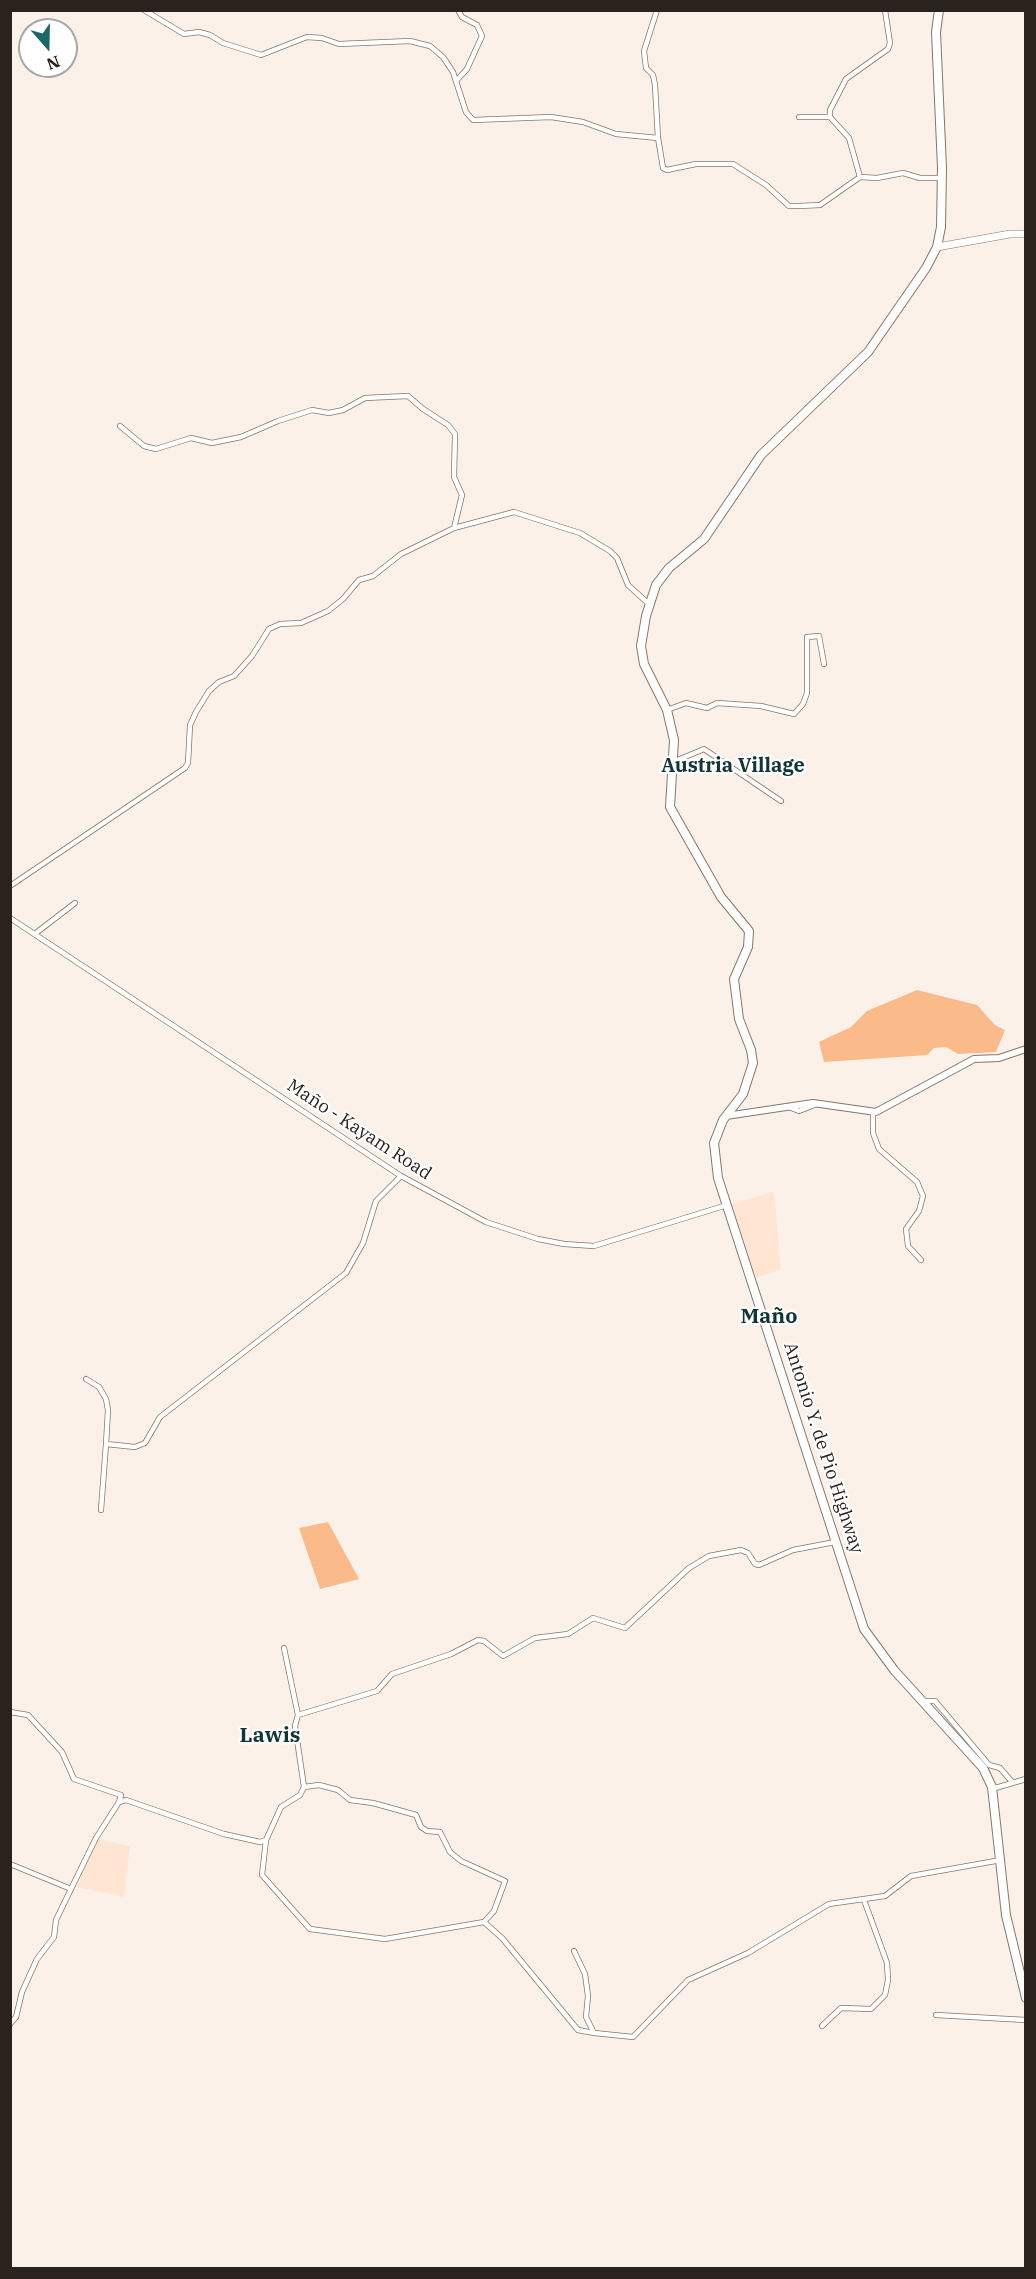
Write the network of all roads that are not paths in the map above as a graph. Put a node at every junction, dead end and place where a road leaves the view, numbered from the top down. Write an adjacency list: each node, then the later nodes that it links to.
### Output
1 (144, 10): 6 (street)
2 (458, 10): 6 (street)
3 (657, 10): 9 (street)
4 (885, 10): 8 (street)
5 (939, 10): 11 (highway, Antonio Y. de Pio Highway)
6 (457, 80): 9 (street)
7 (799, 117): 8 (street)
8 (830, 117): 10 (street)
9 (658, 138): 10 (street)
10 (860, 177): 11 (street)
11 (942, 178): 13 (highway, Antonio Y. de Pio Highway)
12 (1026, 234): 13 (main road)
13 (937, 247): 16 (highway, Antonio Y. de Pio Highway)
14 (120, 426): 15 (street)
15 (454, 528): 16 (street); 21 (street)
16 (650, 605): 18 (highway, Antonio Y. de Pio Highway)
17 (824, 664): 18 (street)
18 (667, 710): 19 (highway, Antonio Y. de Pio Highway)
19 (673, 762): 20 (street); 27 (highway, Antonio Y. de Pio Highway)
20 (781, 801)
21 (10, 886)
22 (75, 903): 24 (street)
23 (10, 918): 24 (street, Maño - Kayam Road)
24 (36, 933): 28 (street, Maño - Kayam Road)
25 (1026, 1049): 26 (street)
26 (873, 1113): 27 (street); 30 (street)
27 (726, 1116): 29 (highway, Antonio Y. de Pio Highway)
28 (402, 1176): 29 (street, Maño - Kayam Road); 32 (street)
29 (727, 1205): 34 (highway, Antonio Y. de Pio Highway)
30 (921, 1260)
31 (86, 1379): 32 (street)
32 (106, 1444): 33 (street)
33 (101, 1510)
34 (835, 1542): 36 (highway, Antonio Y. de Pio Highway); 38 (street)
35 (284, 1648): 38 (street)
36 (923, 1701): 40 (street); 42 (highway, Antonio Y. de Pio Highway)
37 (10, 1712): 43 (street)
38 (298, 1714): 41 (street)
39 (1026, 1779): 40 (street)
40 (1013, 1783): 42 (street)
41 (304, 1787): 44 (street); 49 (street)
42 (993, 1789): 45 (highway, Antonio Y. de Pio Highway)
43 (119, 1802): 44 (street); 47 (street)
44 (266, 1840): 49 (street)
45 (1001, 1860): 48 (street); 51 (highway, Antonio Y. de Pio Highway)
46 (10, 1864): 47 (street)
47 (71, 1889): 54 (street)
48 (864, 1900): 55 (street); 56 (street)
49 (484, 1922): 56 (street)
50 (574, 1951): 56 (street)
51 (1026, 1998)
52 (936, 2014): 53 (street)
53 (1026, 2020)
54 (10, 2024)
55 (822, 2026)
56 (594, 2033)

